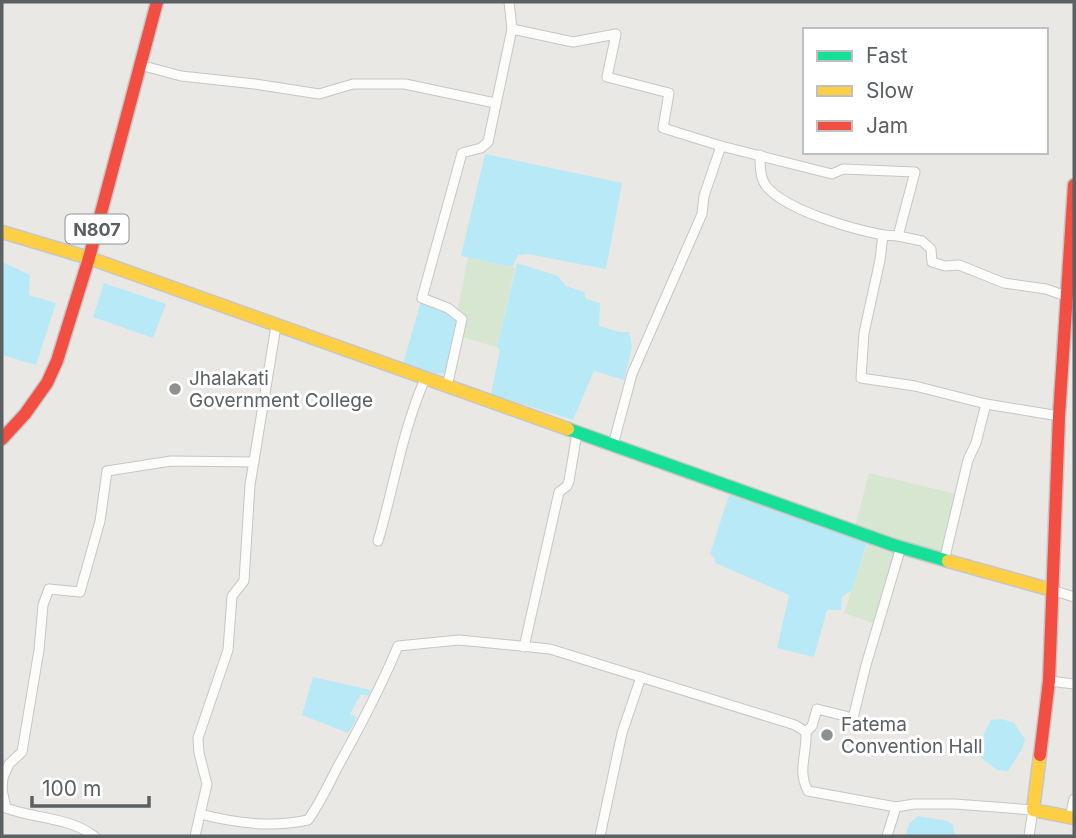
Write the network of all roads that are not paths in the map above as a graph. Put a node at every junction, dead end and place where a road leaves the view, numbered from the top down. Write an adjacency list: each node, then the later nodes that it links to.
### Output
1 (157, 2): 4 (main road, N807)
2 (509, 2): 3 (street)
3 (512, 29): 5 (street); 6 (street)
4 (140, 65): 5 (street); 12 (main road, N807)
5 (495, 103): 17 (street)
6 (721, 146): 7 (street); 22 (street)
7 (760, 155): 10 (street); 11 (street)
8 (1074, 185): 13 (main road)
9 (2, 232): 12 (main road)
10 (883, 234): 11 (street); 18 (street)
11 (898, 236): 13 (street)
12 (89, 258): 14 (main road); 21 (main road, N807)
13 (1066, 296): 15 (main road)
14 (276, 326): 16 (main road); 23 (street)
15 (1070, 327): 19 (main road)
16 (425, 379): 17 (main road); 24 (street)
17 (446, 387): 20 (main road)
18 (986, 404): 19 (street); 26 (street)
19 (1059, 416): 27 (main road)
20 (577, 433): 22 (main road); 29 (street)
21 (2, 439)
22 (613, 445): 25 (main road)
23 (254, 462): 34 (street); 38 (street)
24 (378, 541)
25 (901, 547): 26 (main road); 33 (street)
26 (944, 561): 27 (main road)
27 (1052, 590): 28 (street); 31 (main road)
28 (1074, 597)
29 (524, 647): 30 (street); 40 (street)
30 (641, 677): 33 (street); 44 (street)
31 (1049, 681): 32 (street); 37 (main road)
32 (1074, 684)
33 (806, 732): 36 (street)
34 (2, 790): 41 (street)
35 (1074, 799): 39 (street)
36 (896, 807): 37 (street); 45 (street)
37 (1033, 810): 39 (main road); 46 (street)
38 (200, 814): 40 (street); 42 (street)
39 (1072, 818)
40 (271, 824): 43 (street)
41 (94, 836)
42 (195, 836)
43 (276, 836)
44 (600, 836)
45 (887, 836)
46 (1029, 836)

